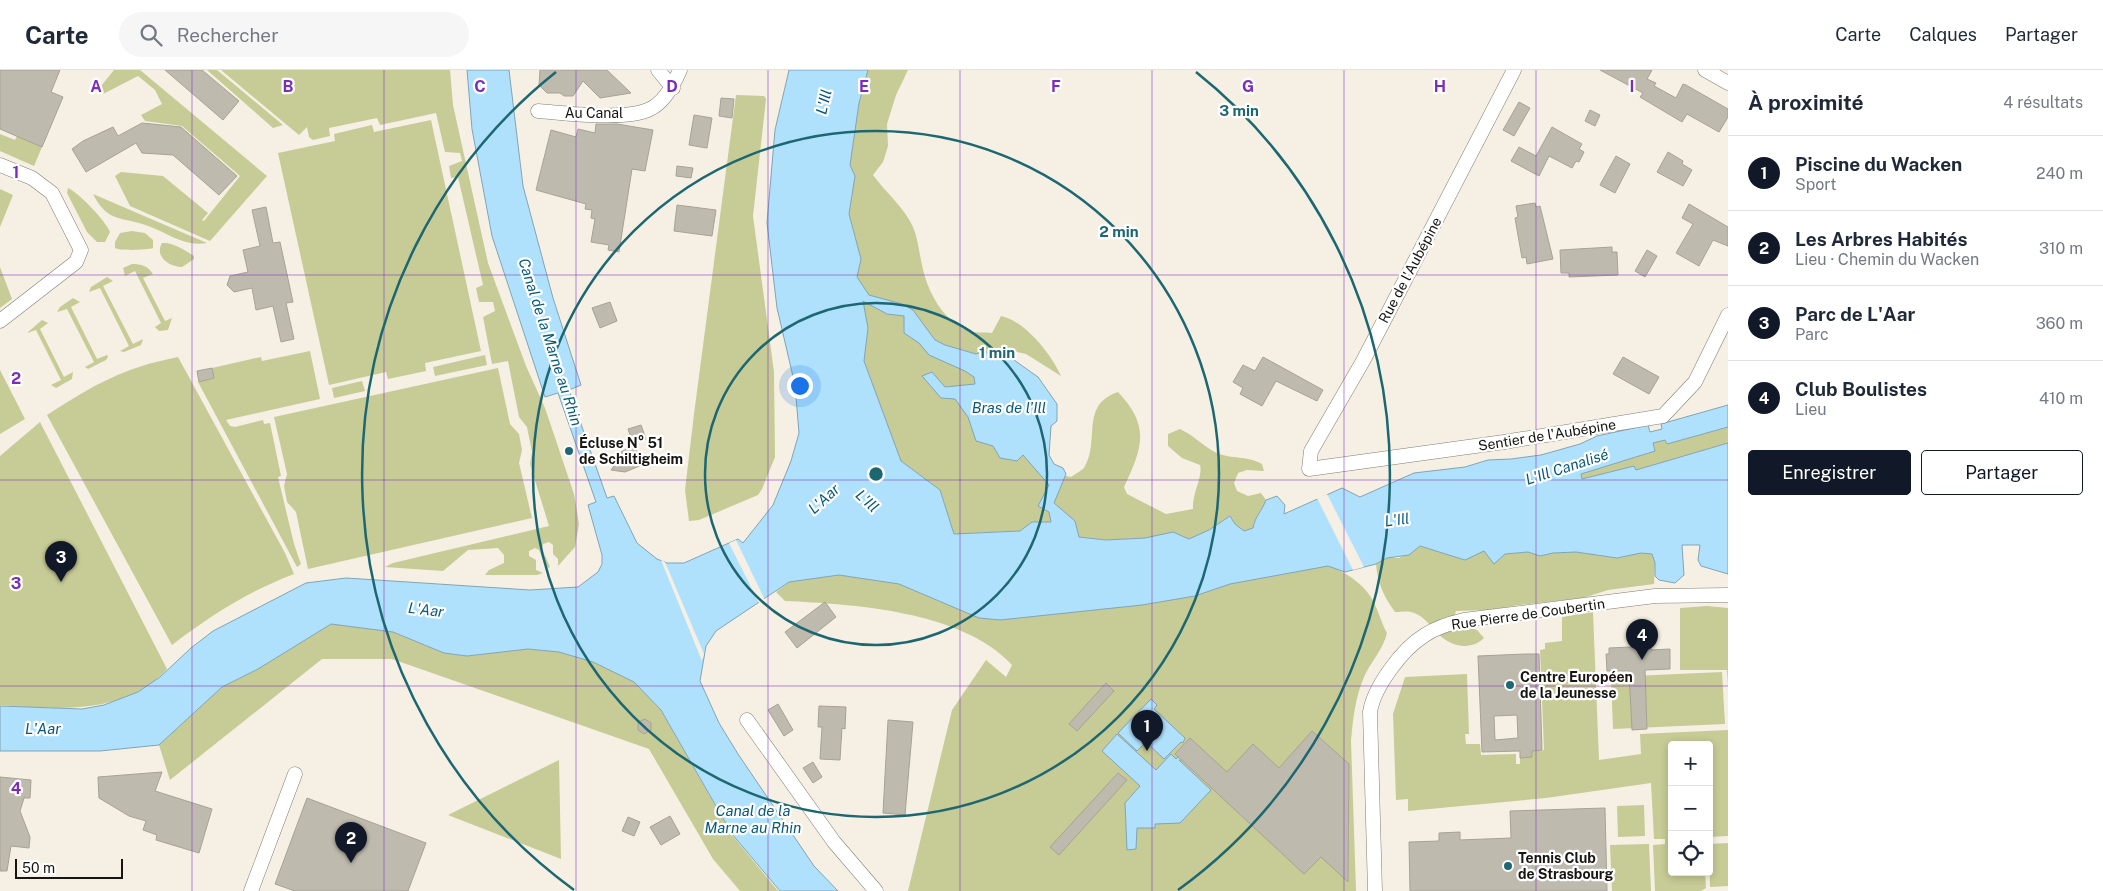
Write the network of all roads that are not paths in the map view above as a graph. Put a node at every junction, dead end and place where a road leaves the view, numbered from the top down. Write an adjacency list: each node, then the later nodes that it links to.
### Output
1 (658, 70): 6 (street)
2 (680, 70): 6 (street)
3 (1514, 70): 11 (street, Rue de l'Aubépine)
4 (1705, 70): 5 (street)
5 (1728, 83)
6 (673, 88): 7 (street, Au Canal)
7 (538, 111)
8 (0, 165): 10 (street)
9 (1728, 315): 11 (street, Sentier de l'Aubépine)
10 (0, 321)
11 (1309, 469)
12 (1728, 595): 17 (street, Rue Pierre de Coubertin)
13 (746, 720): 16 (street)
14 (296, 774): 15 (street)
15 (251, 891)
16 (876, 891)
17 (1375, 891)

